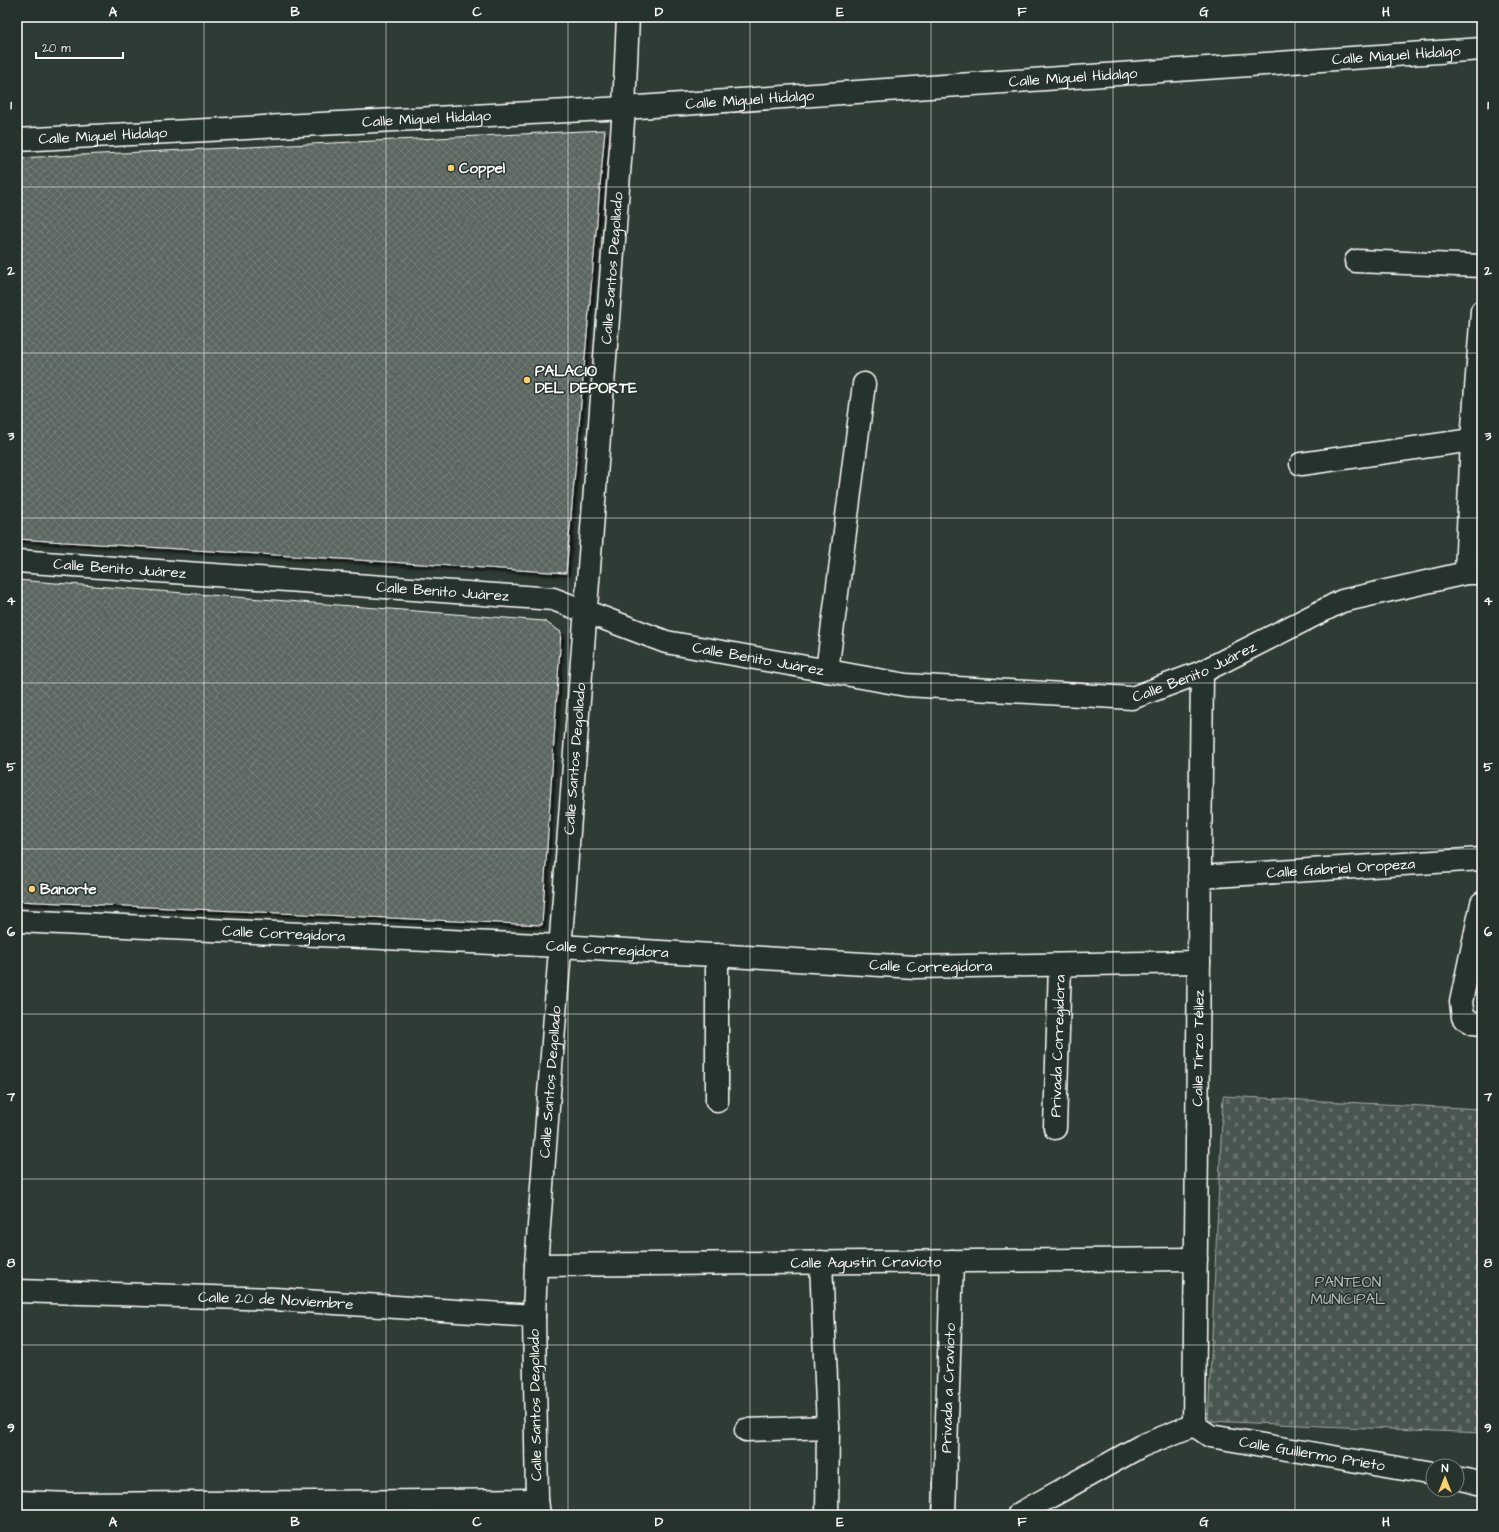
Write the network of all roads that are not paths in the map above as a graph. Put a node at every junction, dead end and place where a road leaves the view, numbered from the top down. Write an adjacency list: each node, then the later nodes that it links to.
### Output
1 (628, 17): 3 (street, Calle Santos Degollado)
2 (1482, 49): 3 (street, Calle Miguel Hidalgo)
3 (624, 108): 4 (street, Calle Miguel Hidalgo); 13 (street, Calle Santos Degollado)
4 (17, 140)
5 (1356, 260): 6 (street)
6 (1482, 266)
7 (1482, 312): 9 (street)
8 (864, 384): 14 (street)
9 (1472, 440): 10 (street); 12 (street)
10 (1301, 464)
11 (17, 561): 13 (street, Calle Benito Juárez)
12 (1474, 573): 15 (street, Calle Benito Juárez)
13 (585, 612): 14 (street, Calle Benito Juárez); 20 (street, Calle Santos Degollado)
14 (827, 671): 15 (street, Calle Benito Juárez)
15 (1202, 672): 17 (street, Calle Tirzo Téllez)
16 (1482, 859): 17 (street, Calle Gabriel Oropeza)
17 (1199, 876): 22 (street, Calle Tirzo Téllez)
18 (1482, 903): 24 (street)
19 (17, 921): 20 (street, Calle Corregidora)
20 (559, 946): 21 (street, Calle Corregidora); 30 (street, Calle Santos Degollado)
21 (717, 955): 23 (street, Calle Corregidora); 25 (street)
22 (1199, 962): 23 (street, Calle Corregidora); 27 (street, Calle Tirzo Téllez)
23 (1060, 965): 26 (street, Privada Corregidora)
24 (1482, 1024)
25 (717, 1101)
26 (1055, 1128)
27 (1196, 1259): 29 (street, Calle Agustín Cravioto); 33 (street, Calle Tirzo Téllez)
28 (821, 1262): 29 (street, Calle Agustín Cravioto); 30 (street, Calle Agustín Cravioto); 34 (street)
29 (952, 1262): 44 (street, Privada a Cravioto)
30 (536, 1265): 32 (street, Calle Santos Degollado)
31 (17, 1291): 32 (street, Calle 20 de Noviembre)
32 (534, 1316): 40 (street, Calle Santos Degollado)
33 (1194, 1425): 36 (street, Calle Guillermo Prieto); 42 (street)
34 (828, 1427): 35 (street); 43 (street)
35 (746, 1430)
36 (1425, 1473)
37 (1465, 1480): 38 (street)
38 (1482, 1484)
39 (17, 1502): 41 (street)
40 (538, 1508): 41 (street)
41 (72, 1509)
42 (1019, 1514)
43 (827, 1515)
44 (944, 1515)

